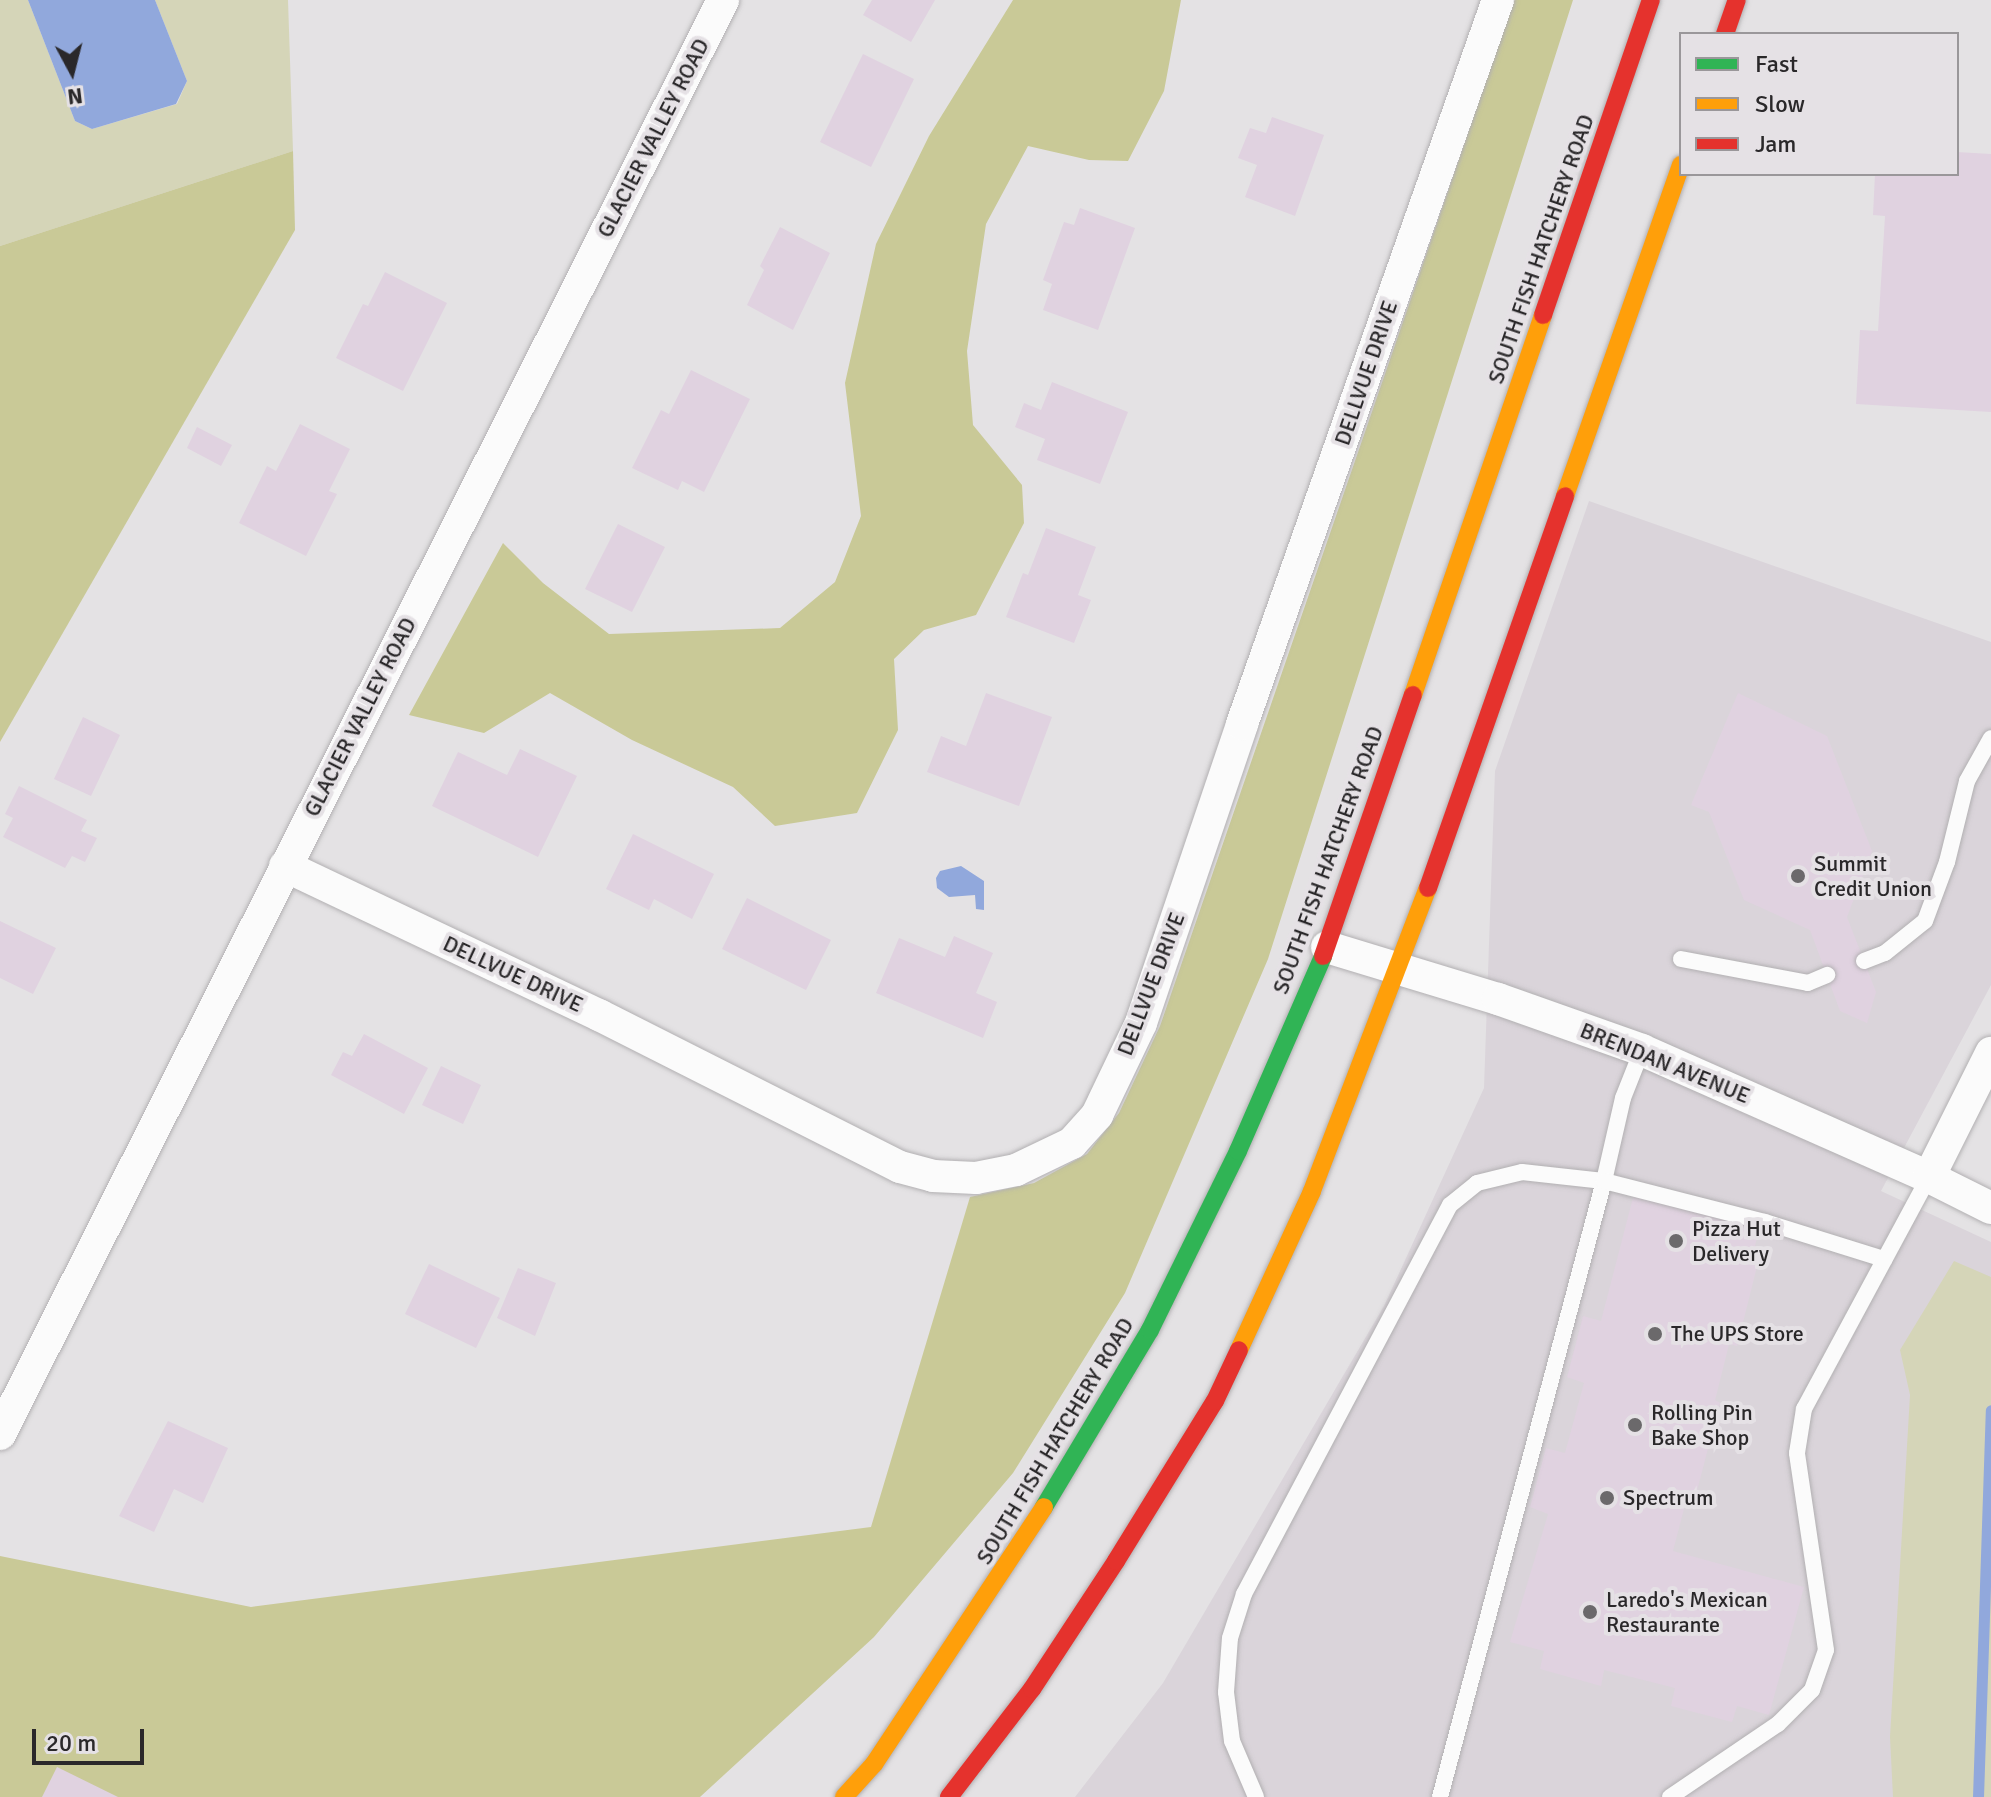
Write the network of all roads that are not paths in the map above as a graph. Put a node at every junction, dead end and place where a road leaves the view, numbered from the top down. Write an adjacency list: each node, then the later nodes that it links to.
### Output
1 (723, 0): 8 (street, GLACIER VALLEY ROAD)
2 (1498, 0): 8 (street, DELLVUE DRIVE)
3 (1651, 0): 9 (main road, SOUTH FISH HATCHERY ROAD)
4 (1737, 0): 5 (main road)
5 (1726, 32)
6 (1679, 171): 12 (main road)
7 (1991, 738): 11 (lane)
8 (285, 866): 20 (street, GLACIER VALLEY ROAD)
9 (1327, 947): 12 (street, BRENDAN AVENUE); 21 (main road, SOUTH FISH HATCHERY ROAD)
10 (1681, 959): 13 (lane)
11 (1864, 961)
12 (1400, 969): 14 (street, BRENDAN AVENUE); 22 (main road)
13 (1827, 975)
14 (1642, 1050): 16 (street, BRENDAN AVENUE); 17 (lane)
15 (1991, 1053): 16 (street)
16 (1929, 1177): 18 (street, BRENDAN AVENUE); 19 (lane)
17 (1604, 1181): 19 (lane); 23 (lane); 24 (lane)
18 (1991, 1208)
19 (1884, 1259): 25 (lane)
20 (0, 1434)
21 (844, 1797)
22 (949, 1797)
23 (1256, 1797)
24 (1440, 1797)
25 (1670, 1797)

